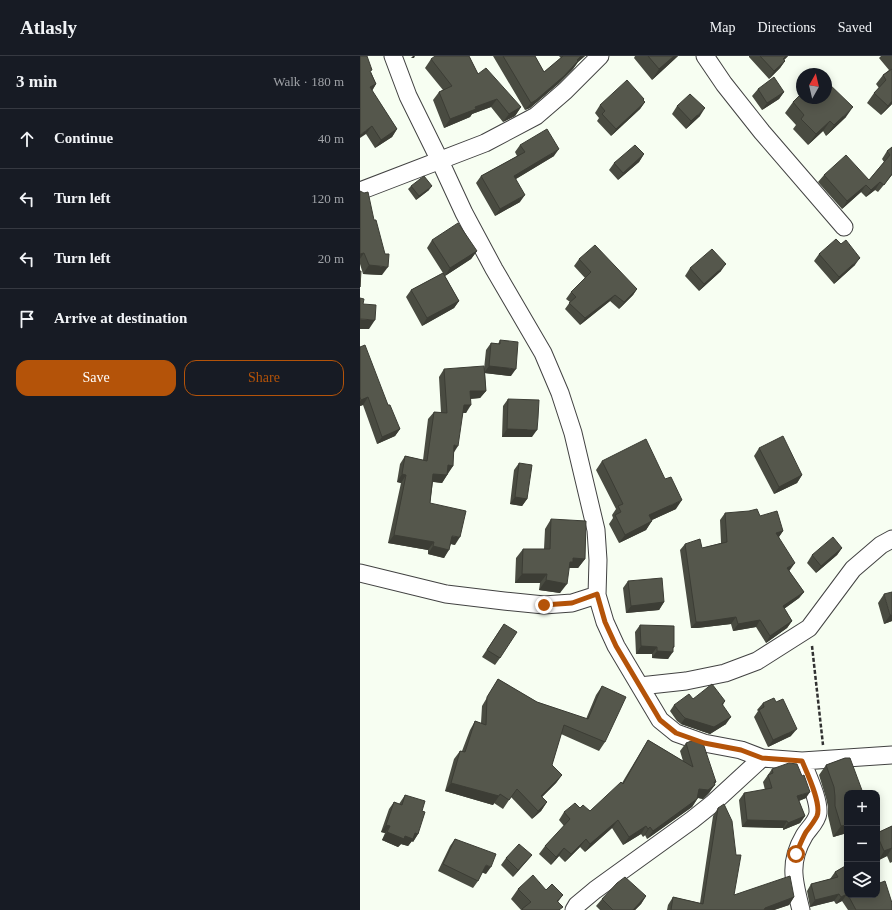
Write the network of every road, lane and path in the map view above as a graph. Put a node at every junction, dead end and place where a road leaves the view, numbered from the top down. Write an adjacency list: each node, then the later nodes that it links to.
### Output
1 (393, 56): 4 (street)
2 (599, 56): 4 (street)
3 (705, 56): 6 (street)
4 (440, 161): 5 (street); 9 (street)
5 (360, 191)
6 (844, 227)
7 (892, 539): 10 (street)
8 (360, 573): 9 (street)
9 (597, 594): 11 (street)
10 (809, 628): 11 (street); 14 (path)
11 (640, 686): 13 (street)
12 (892, 755): 14 (street)
13 (762, 758): 15 (street); 16 (street)
14 (824, 759): 15 (street)
15 (802, 761): 17 (street)
16 (574, 910)
17 (801, 910)

